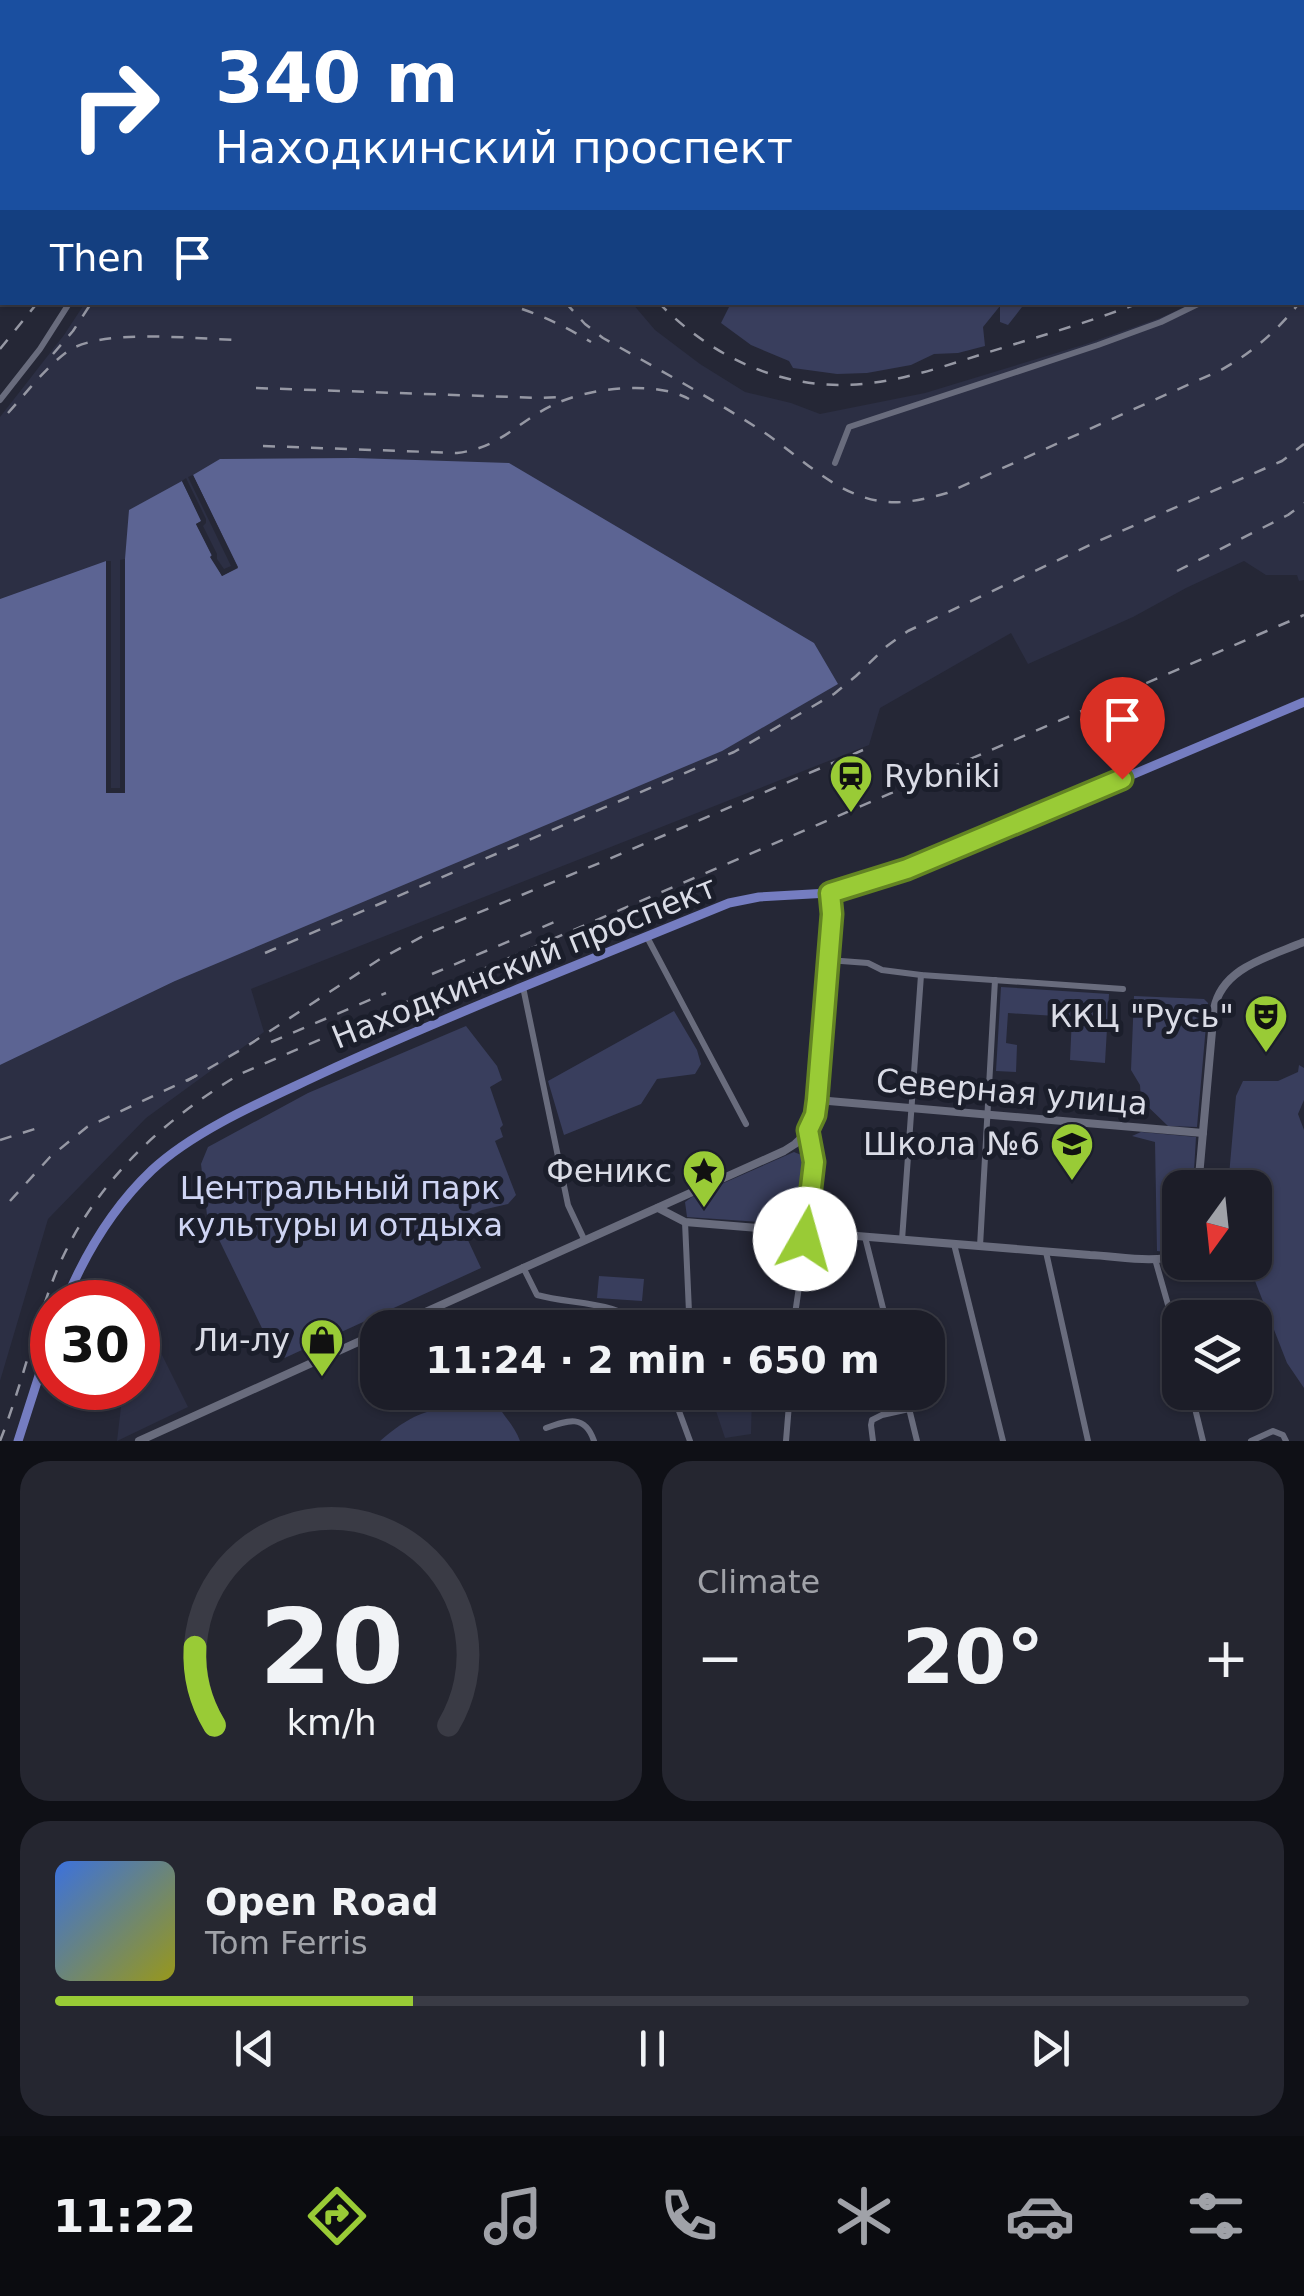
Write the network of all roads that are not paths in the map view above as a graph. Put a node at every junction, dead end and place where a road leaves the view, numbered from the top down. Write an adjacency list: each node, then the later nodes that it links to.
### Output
1 (68, 305): 3 (street)
2 (1196, 305): 4 (street)
3 (0, 400)
4 (835, 463)
5 (1304, 702): 6 (main road, Находкинский проспект)
6 (830, 893): 7 (main road, Находкинский проспект); 9 (main road)
7 (646, 936): 12 (main road, Находкинский проспект); 17 (street)
8 (1304, 942): 19 (main road)
9 (828, 960): 10 (street); 14 (main road)
10 (921, 975): 11 (street); 15 (street)
11 (995, 980): 13 (street); 16 (street)
12 (522, 987): 25 (street); 33 (main road, Находкинский проспект)
13 (1123, 989)
14 (817, 1100): 15 (main road, Северная улица); 18 (main road)
15 (913, 1109): 16 (main road, Северная улица); 26 (street)
16 (986, 1115): 19 (main road, Северная улица); 28 (street)
17 (746, 1124)
18 (808, 1130): 21 (main road); 23 (main road)
19 (1200, 1133): 20 (main road)
20 (1199, 1170)
21 (658, 1208): 22 (main road); 25 (main road)
22 (685, 1222): 23 (main road); 37 (street)
23 (807, 1232): 24 (main road); 38 (street)
24 (865, 1236): 26 (main road); 39 (street)
25 (584, 1239): 32 (main road)
26 (902, 1240): 27 (main road)
27 (954, 1244): 28 (main road); 57 (street)
28 (980, 1246): 29 (main road)
29 (1046, 1252): 30 (main road); 58 (street)
30 (1155, 1258): 31 (main road); 34 (street)
31 (1162, 1258)
32 (523, 1267): 35 (main road); 36 (street)
33 (76, 1280)
34 (1167, 1300)
35 (429, 1310)
36 (618, 1310)
37 (689, 1310)
38 (796, 1310)
39 (884, 1310)
40 (360, 1341): 51 (main road)
41 (30, 1402): 47 (main road)
42 (679, 1410): 53 (street)
43 (789, 1410): 54 (street)
44 (904, 1410): 55 (street)
45 (909, 1410): 56 (street)
46 (1195, 1410): 59 (street)
47 (22, 1427): 49 (main road); 50 (main road)
48 (546, 1428): 52 (street)
49 (18, 1441)
50 (30, 1441)
51 (138, 1441)
52 (594, 1441)
53 (690, 1441)
54 (786, 1441)
55 (872, 1441)
56 (917, 1441)
57 (1003, 1441)
58 (1088, 1441)
59 (1203, 1441)
60 (1250, 1441): 61 (street)
61 (1286, 1441)

